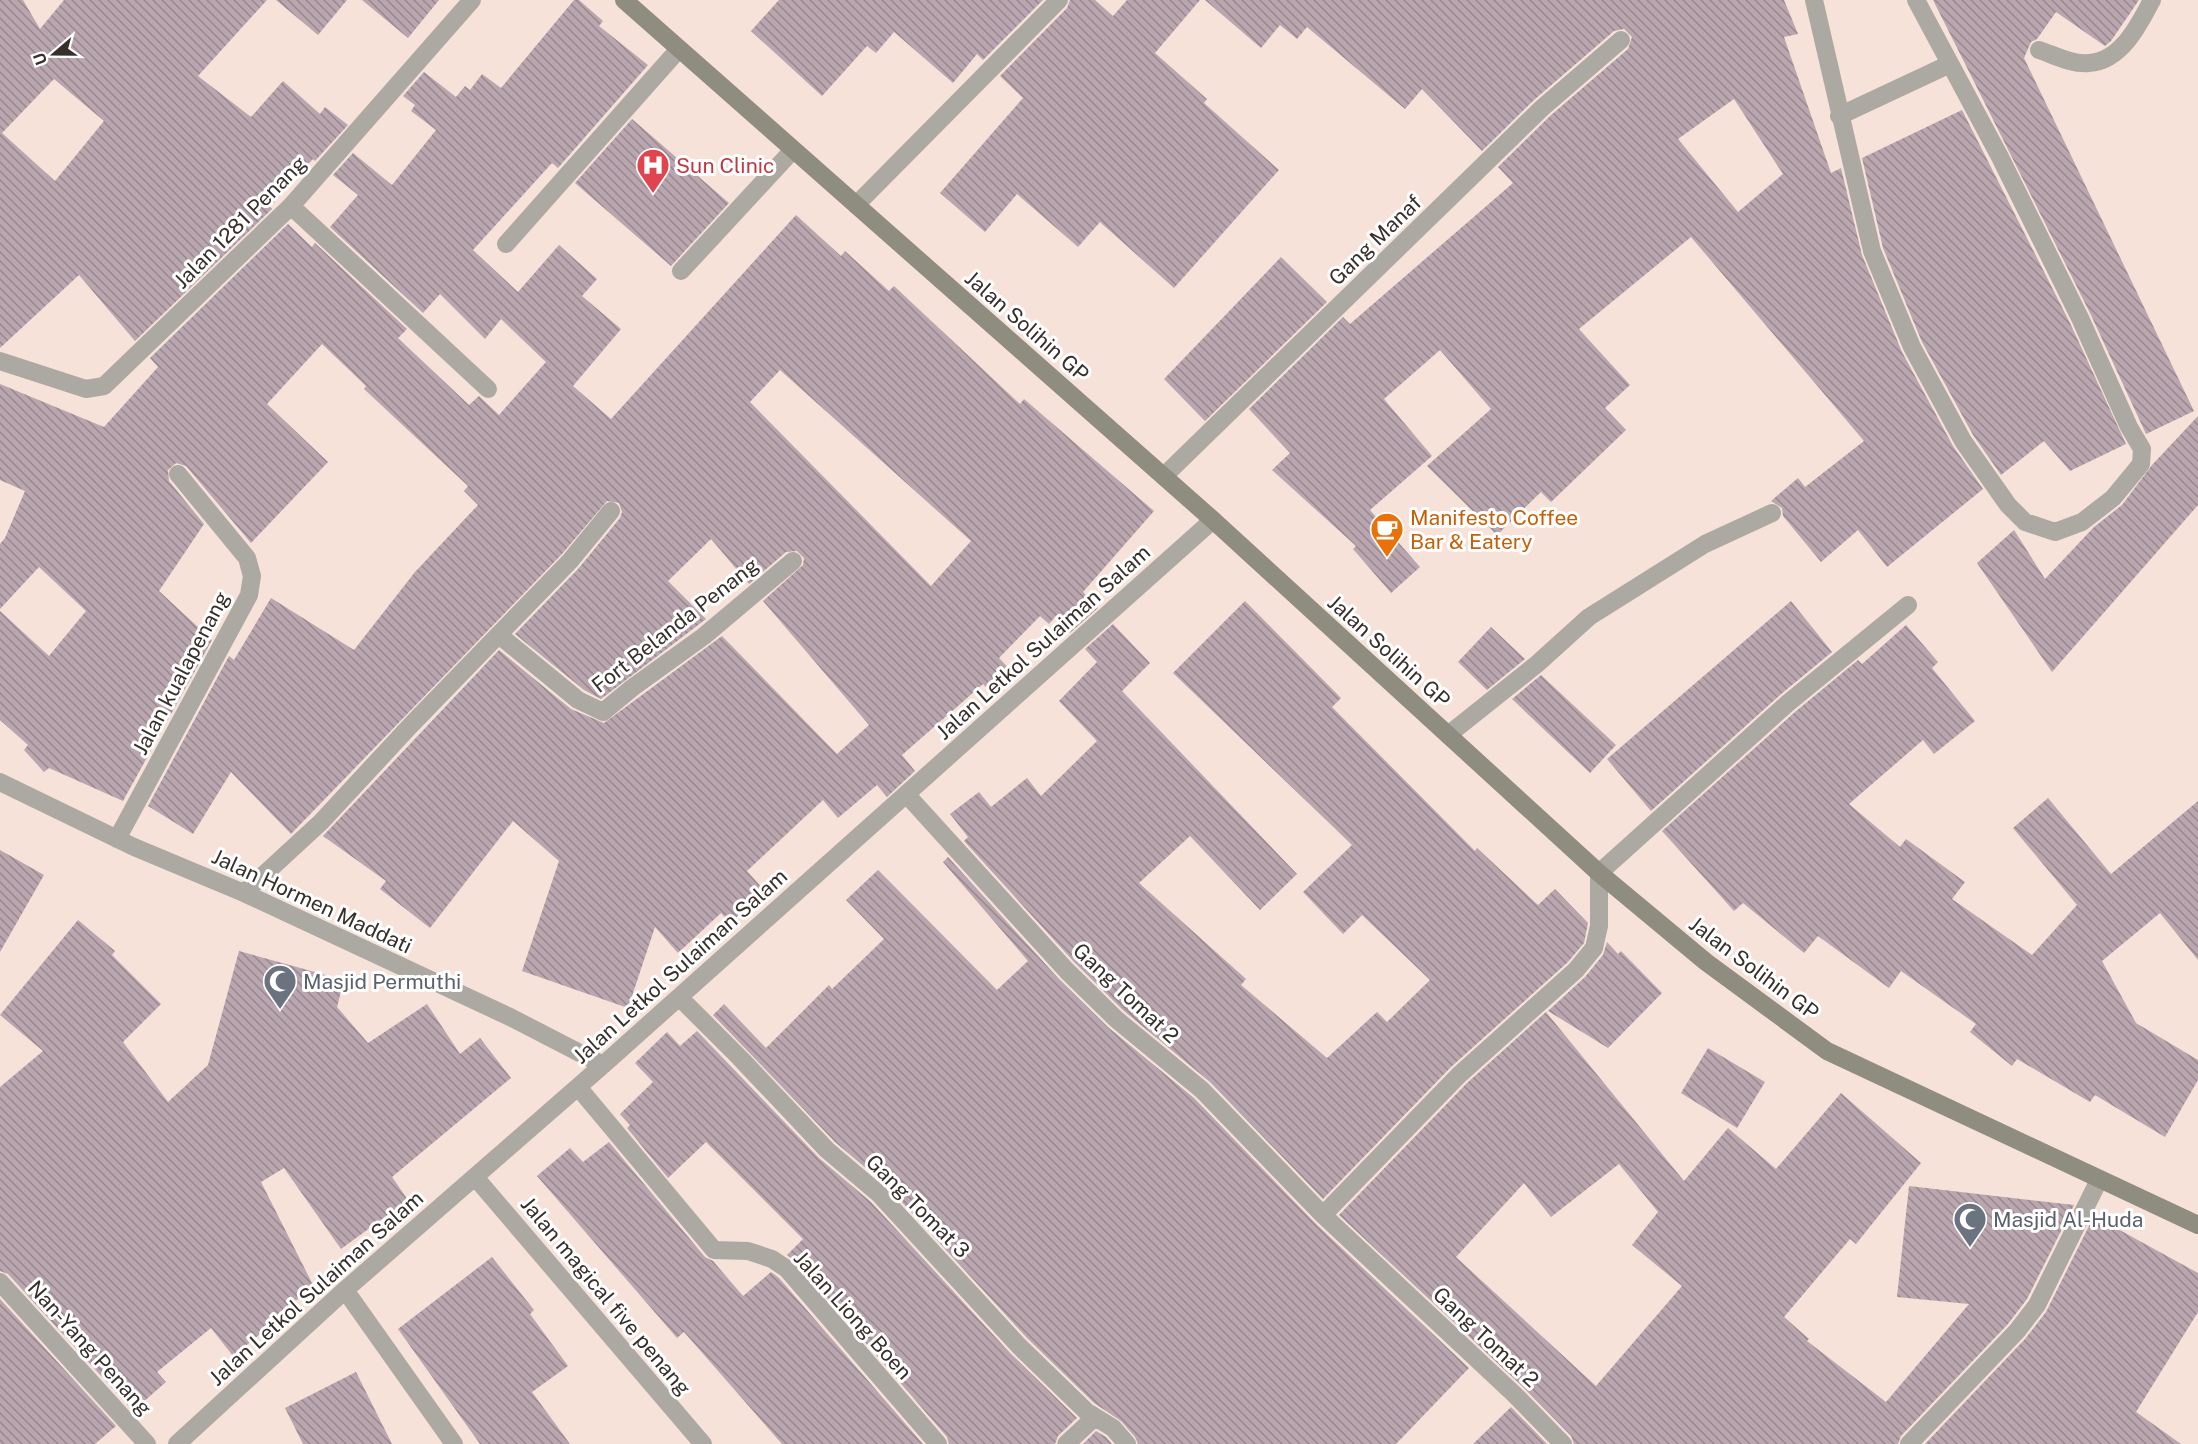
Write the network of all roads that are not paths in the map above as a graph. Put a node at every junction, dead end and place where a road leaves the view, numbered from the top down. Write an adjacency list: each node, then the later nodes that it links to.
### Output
1 (472, 0): 14 (street, Jalan 1281 Penang)
2 (624, 0): 8 (main road, Jalan Solihin GP)
3 (1059, 0): 13 (street)
4 (1814, 0): 11 (street)
5 (1916, 0): 10 (street)
6 (2152, 0): 9 (street)
7 (1622, 40): 20 (street, Gang Manaf)
8 (679, 49): 12 (main road, Jalan Solihin GP); 15 (street)
9 (2039, 50)
10 (1950, 64): 11 (street); 11 (street)
11 (1839, 116)
12 (793, 150): 13 (main road, Jalan Solihin GP); 16 (street)
13 (856, 205): 20 (main road, Jalan Solihin GP)
14 (291, 206): 17 (street, Jalan 1281 Penang); 18 (street)
15 (506, 244)
16 (681, 271)
17 (0, 361)
18 (488, 389)
19 (178, 474): 30 (street, Jalan kualapenang)
20 (1164, 476): 23 (main road, Jalan Solihin GP)
21 (611, 511): 26 (street)
22 (1772, 513): 27 (street)
23 (1213, 520): 27 (main road, Jalan Solihin GP); 29 (street, Jalan Letkol Sulaiman Salam)
24 (793, 561): 26 (street, Fort Belanda Penang)
25 (1908, 605): 31 (street)
26 (499, 635): 32 (street)
27 (1448, 735): 31 (main road, Jalan Solihin GP)
28 (0, 782): 30 (street, Jalan Hormen Maddati)
29 (907, 795): 33 (street, Jalan Letkol Sulaiman Salam); 38 (street, Gang Tomat 2)
30 (117, 839): 32 (street, Jalan Hormen Maddati)
31 (1599, 873): 37 (main road, Jalan Solihin GP); 38 (street)
32 (244, 893): 34 (street, Jalan Hormen Maddati)
33 (678, 997): 34 (street, Jalan Letkol Sulaiman Salam); 42 (street, Gang Tomat 3)
34 (603, 1065): 35 (street, Jalan Letkol Sulaiman Salam)
35 (578, 1087): 36 (street, Jalan Letkol Sulaiman Salam); 47 (street, Jalan Liong Boen)
36 (475, 1177): 41 (street, Jalan Letkol Sulaiman Salam); 46 (street, Jalan magical five penang)
37 (2099, 1180): 39 (main road, Jalan Solihin GP); 51 (street)
38 (1323, 1215): 50 (street, Gang Tomat 2)
39 (2198, 1225)
40 (0, 1282): 43 (street, Nan-Yang Penang)
41 (345, 1290): 44 (street, Jalan Letkol Sulaiman Salam); 45 (street)
42 (1094, 1418): 48 (street); 49 (street, Gang Tomat 3)
43 (147, 1444)
44 (177, 1444)
45 (454, 1444)
46 (703, 1444)
47 (938, 1444)
48 (1066, 1444)
49 (1127, 1444)
50 (1563, 1444)
51 (1910, 1444)

